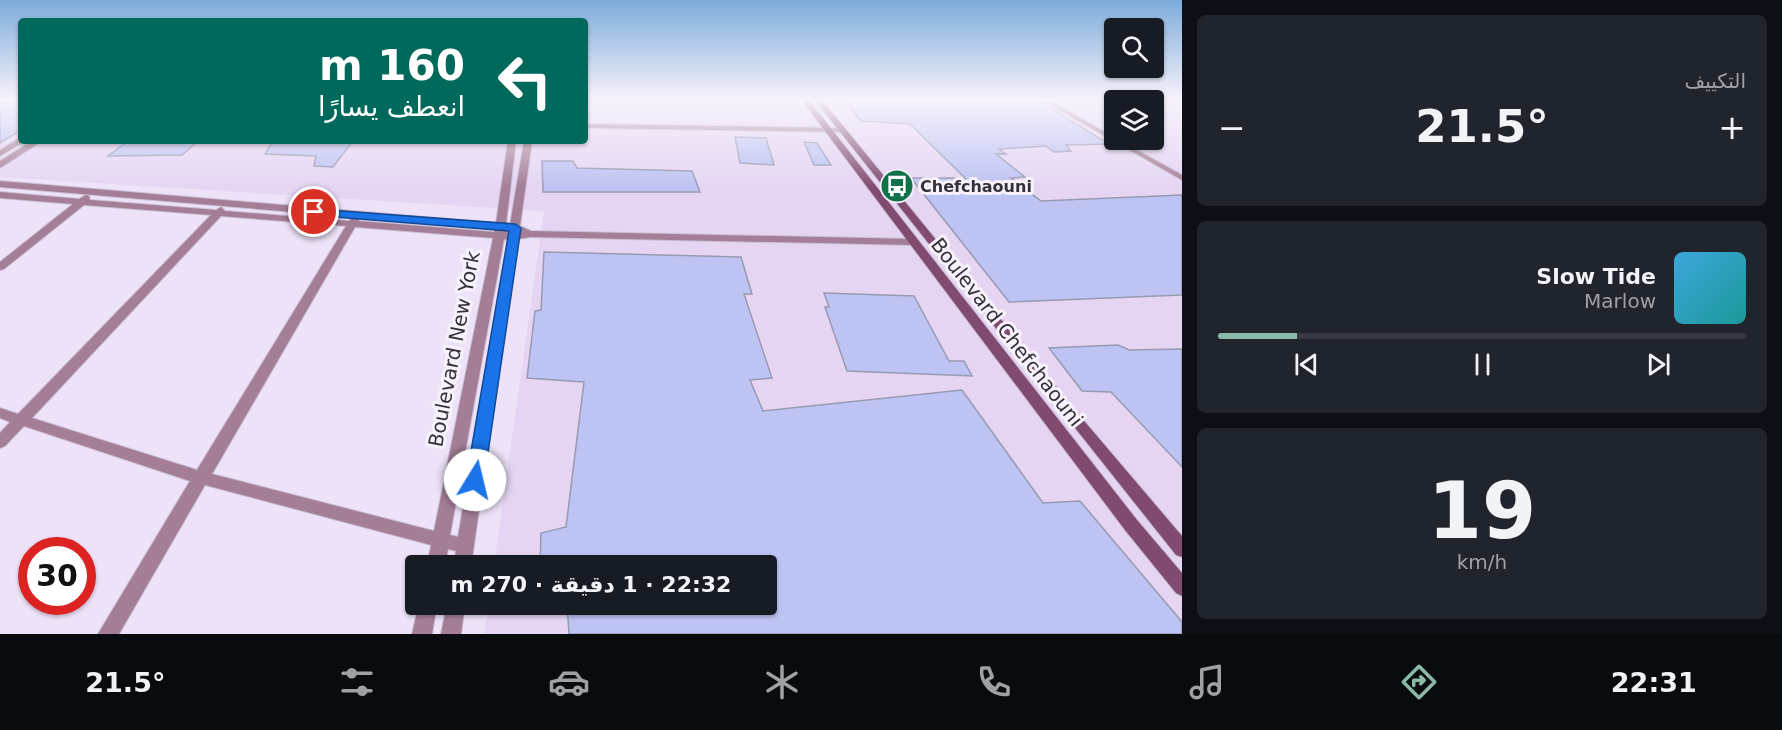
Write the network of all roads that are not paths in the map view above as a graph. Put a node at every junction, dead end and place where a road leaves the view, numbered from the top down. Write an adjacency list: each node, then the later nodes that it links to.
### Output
1 (741, 129): 3 (street)
2 (1095, 129): 11 (lane)
3 (826, 130): 4 (street); 20 (street, Boulevard Chefchaouni)
4 (842, 130): 28 (street, Boulevard Chefchaouni)
5 (18, 143): 9 (street)
6 (33, 144): 10 (street)
7 (512, 144): 18 (street, Boulevard New York)
8 (528, 144): 19 (street, Boulevard New York)
9 (0, 154)
10 (0, 165)
11 (1182, 178)
12 (0, 184): 13 (street)
13 (95, 192): 15 (street); 16 (street)
14 (0, 195): 15 (street)
15 (83, 201): 16 (street); 21 (street)
16 (223, 209): 17 (street); 23 (street)
17 (354, 220): 18 (street); 25 (street)
18 (499, 232): 19 (street); 26 (street, Boulevard New York)
19 (514, 233): 20 (street); 27 (street, Boulevard New York)
20 (913, 242): 31 (street, Boulevard Chefchaouni)
21 (0, 267)
22 (0, 413): 23 (street)
23 (22, 419): 24 (street); 25 (street)
24 (0, 442)
25 (201, 478): 26 (street); 34 (street)
26 (441, 541): 27 (street); 29 (street, Boulevard New York)
27 (465, 546): 30 (street, Boulevard New York)
28 (1182, 549)
29 (438, 555)
30 (464, 555)
31 (1182, 586)
32 (426, 615): 35 (street)
33 (455, 615): 36 (street)
34 (108, 634)
35 (422, 634)
36 (452, 634)

